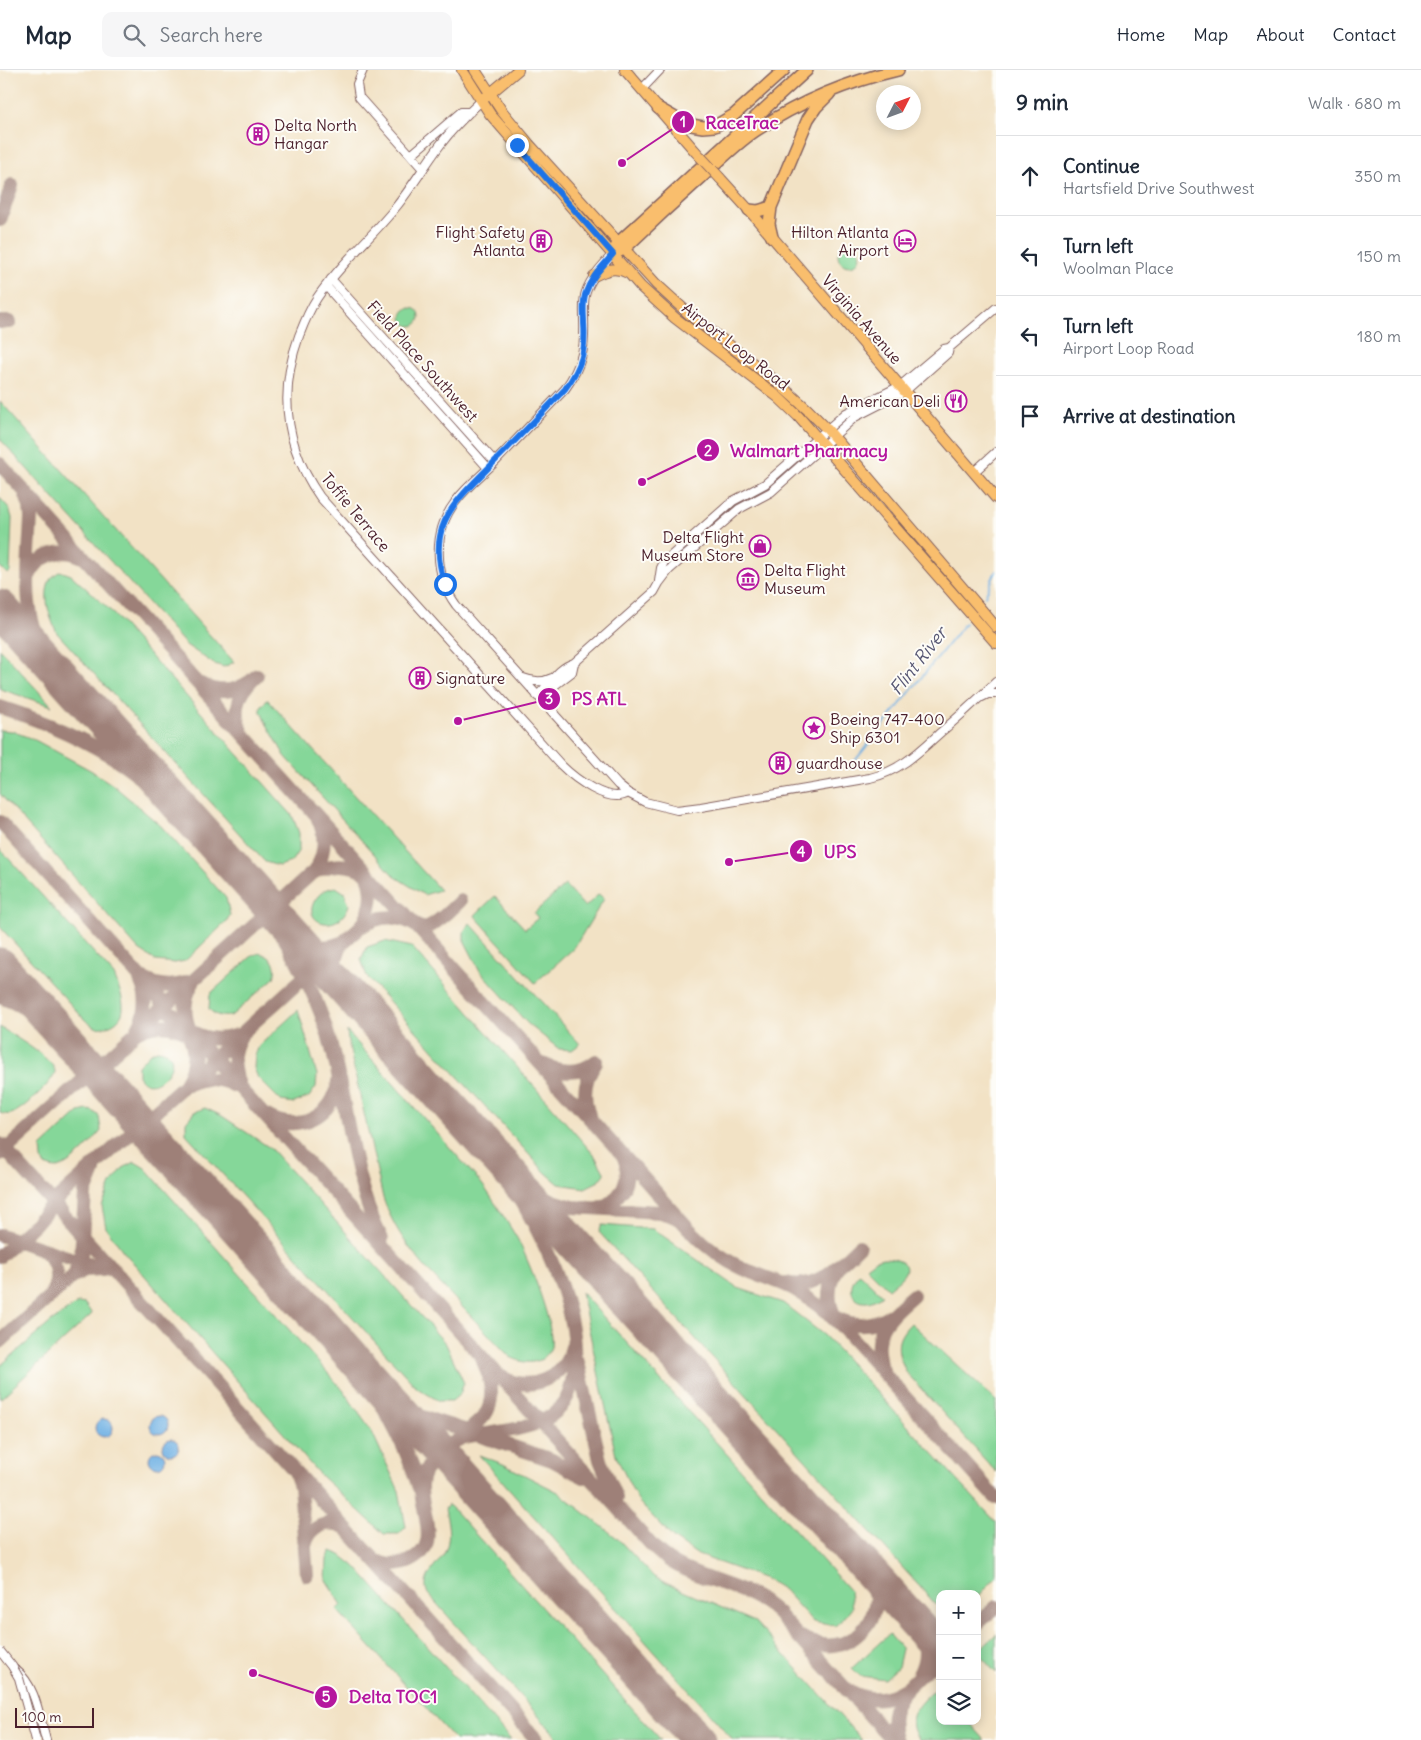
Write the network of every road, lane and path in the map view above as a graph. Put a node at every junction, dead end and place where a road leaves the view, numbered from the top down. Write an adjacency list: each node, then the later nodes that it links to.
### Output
1 (363, 70): 16 (street)
2 (462, 70): 13 (main road, Airport Loop Road)
3 (475, 70): 12 (main road, Airport Loop Road)
4 (518, 70): 12 (main road, Toffie Terrace)
5 (625, 70): 11 (main road, Virginia Avenue)
6 (660, 70): 11 (street)
7 (784, 70): 14 (highway)
8 (806, 70): 21 (highway)
9 (898, 70): 10 (highway)
10 (837, 88): 18 (highway); 21 (highway)
11 (642, 89): 14 (main road, Virginia Avenue)
12 (490, 93): 13 (main road, Toffie Terrace); 21 (main road, Airport Loop Road)
13 (482, 101): 15 (street, Toffie Terrace); 21 (main road, Airport Loop Road)
14 (658, 108): 19 (main road, Virginia Avenue, bridge)
15 (470, 112): 16 (street); 17 (street, Toffie Terrace)
16 (411, 155): 17 (street)
17 (423, 169): 24 (street, Toffie Terrace)
18 (771, 207): 19 (highway); 20 (highway)
19 (749, 210): 20 (main road, Virginia Avenue)
20 (772, 236): 29 (main road, Virginia Avenue)
21 (618, 248): 22 (main road, Airport Loop Road); 23 (street); 32 (main road, Airport Loop Road)
22 (631, 275): 23 (main road); 33 (main road, Airport Loop Road)
23 (594, 276): 35 (street)
24 (331, 279): 25 (street, Toffie Terrace); 27 (street, Field Place Southwest)
25 (326, 286): 27 (street, Field Place Southwest); 48 (street, Toffie Terrace)
26 (996, 308): 29 (street)
27 (367, 326): 28 (street, Field Place Southwest)
28 (398, 360): 30 (street, Field Place Southwest); 31 (street, Field Place Southwest)
29 (902, 389): 32 (street); 37 (main road, Virginia Avenue)
30 (440, 400): 31 (street); 35 (street, Field Place Southwest)
31 (433, 406): 36 (street, Field Place Southwest)
32 (830, 433): 33 (street); 39 (main road, Airport Loop Road)
33 (821, 441): 40 (main road, Airport Loop Road); 43 (street)
34 (996, 452): 37 (street)
35 (495, 462): 36 (street)
36 (488, 468): 41 (street)
37 (974, 472): 38 (main road, Virginia Avenue)
38 (996, 498)
39 (996, 627)
40 (996, 643)
41 (520, 677): 43 (street); 45 (street)
42 (996, 682): 46 (street)
43 (552, 683): 45 (street); 47 (street)
44 (996, 694): 46 (street)
45 (537, 696): 47 (street)
46 (980, 698): 48 (street)
47 (554, 714): 48 (street)
48 (628, 793)
49 (0, 1651): 51 (street, bridge)
50 (0, 1655): 52 (street, bridge)
51 (36, 1740)
52 (46, 1740)

